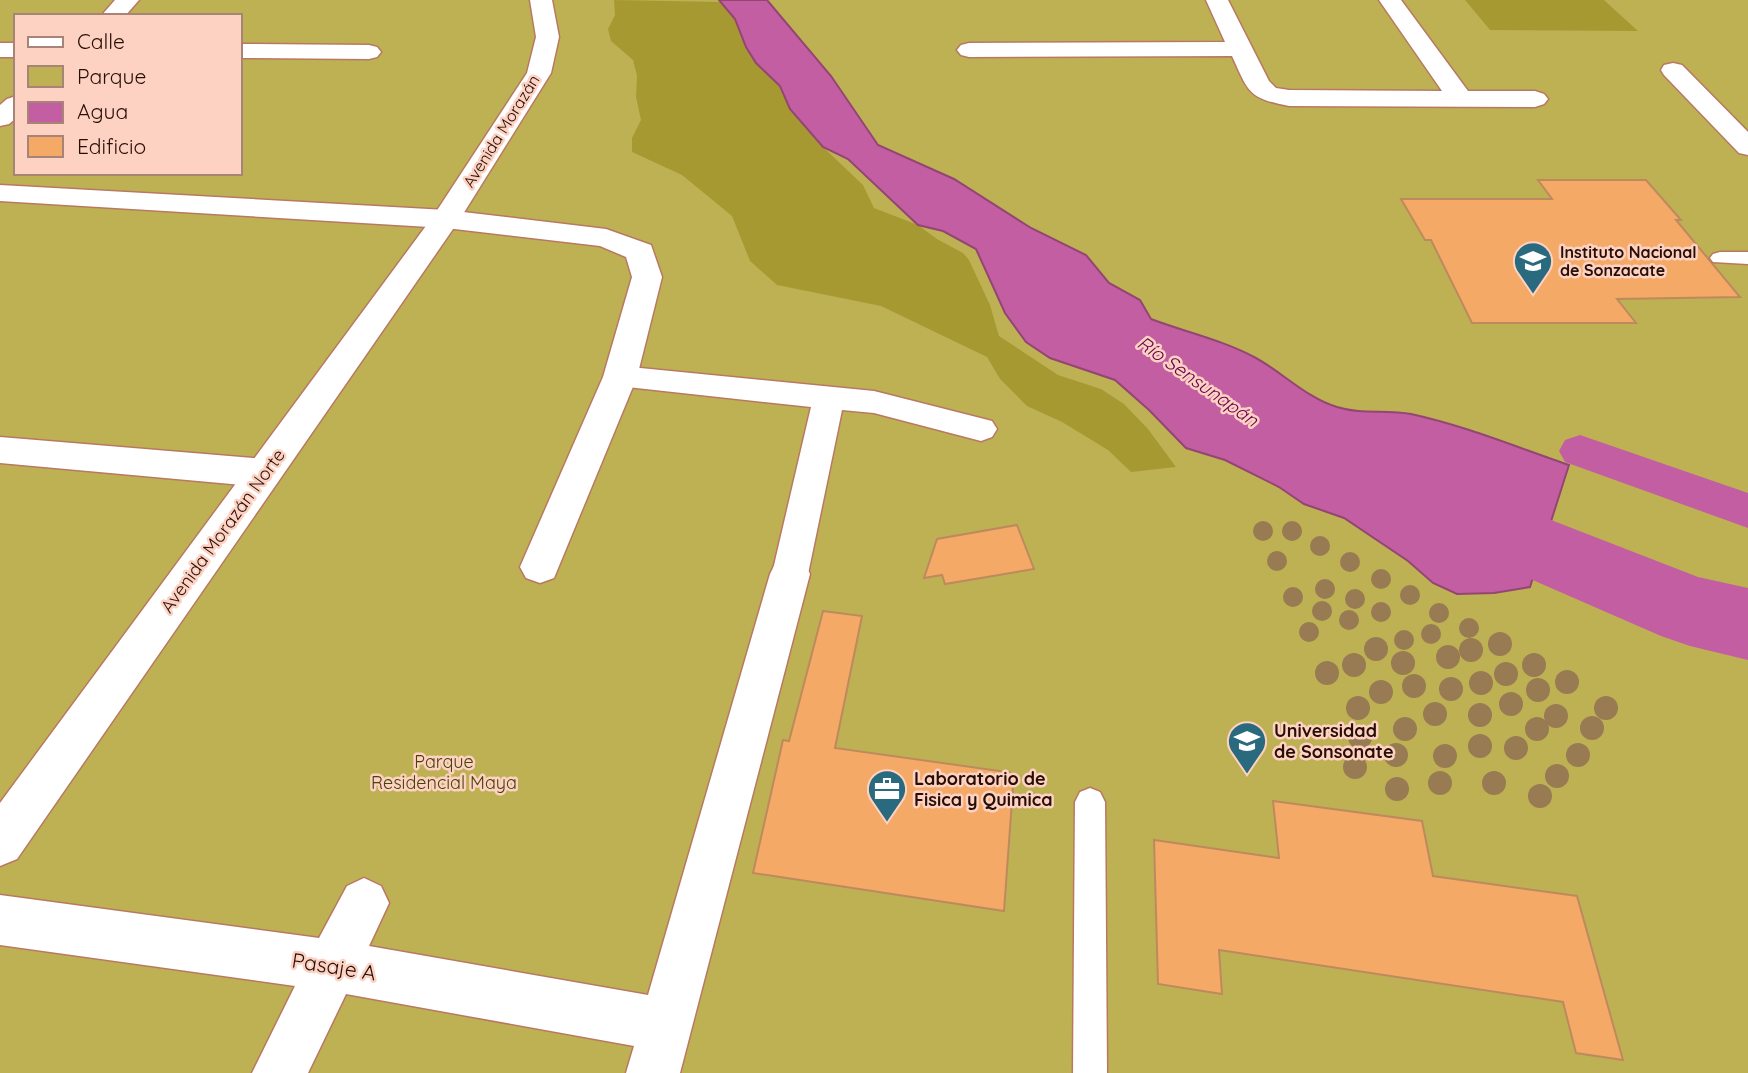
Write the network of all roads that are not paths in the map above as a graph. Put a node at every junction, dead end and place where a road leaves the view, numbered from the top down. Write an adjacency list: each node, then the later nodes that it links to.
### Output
1 (128, 0): 5 (street)
2 (541, 0): 17 (street, Avenida Morazán)
3 (1217, 0): 6 (street)
4 (1390, 0): 11 (street)
5 (114, 14)
6 (1238, 49): 7 (street); 11 (street)
7 (969, 50)
8 (242, 51): 9 (street)
9 (369, 52)
10 (1673, 70): 15 (street)
11 (1460, 98): 12 (street)
12 (1535, 99)
13 (14, 106): 14 (street)
14 (0, 118)
15 (1748, 147)
16 (0, 192): 17 (street)
17 (446, 219): 20 (street); 24 (street, Avenida Morazán Norte)
18 (1720, 258): 19 (lane)
19 (1748, 258)
20 (620, 376): 21 (street); 25 (street)
21 (829, 396): 22 (street); 26 (street)
22 (981, 429)
23 (0, 450): 24 (street)
24 (264, 473): 28 (street, Avenida Morazán Norte)
25 (540, 567)
26 (790, 574): 32 (street)
27 (1090, 802): 35 (lane)
28 (0, 842)
29 (364, 903): 31 (street)
30 (0, 920): 31 (street, Pasaje A)
31 (330, 965): 32 (street, Pasaje A); 33 (street)
32 (666, 1025): 34 (street)
33 (279, 1073)
34 (653, 1073)
35 (1090, 1073)

